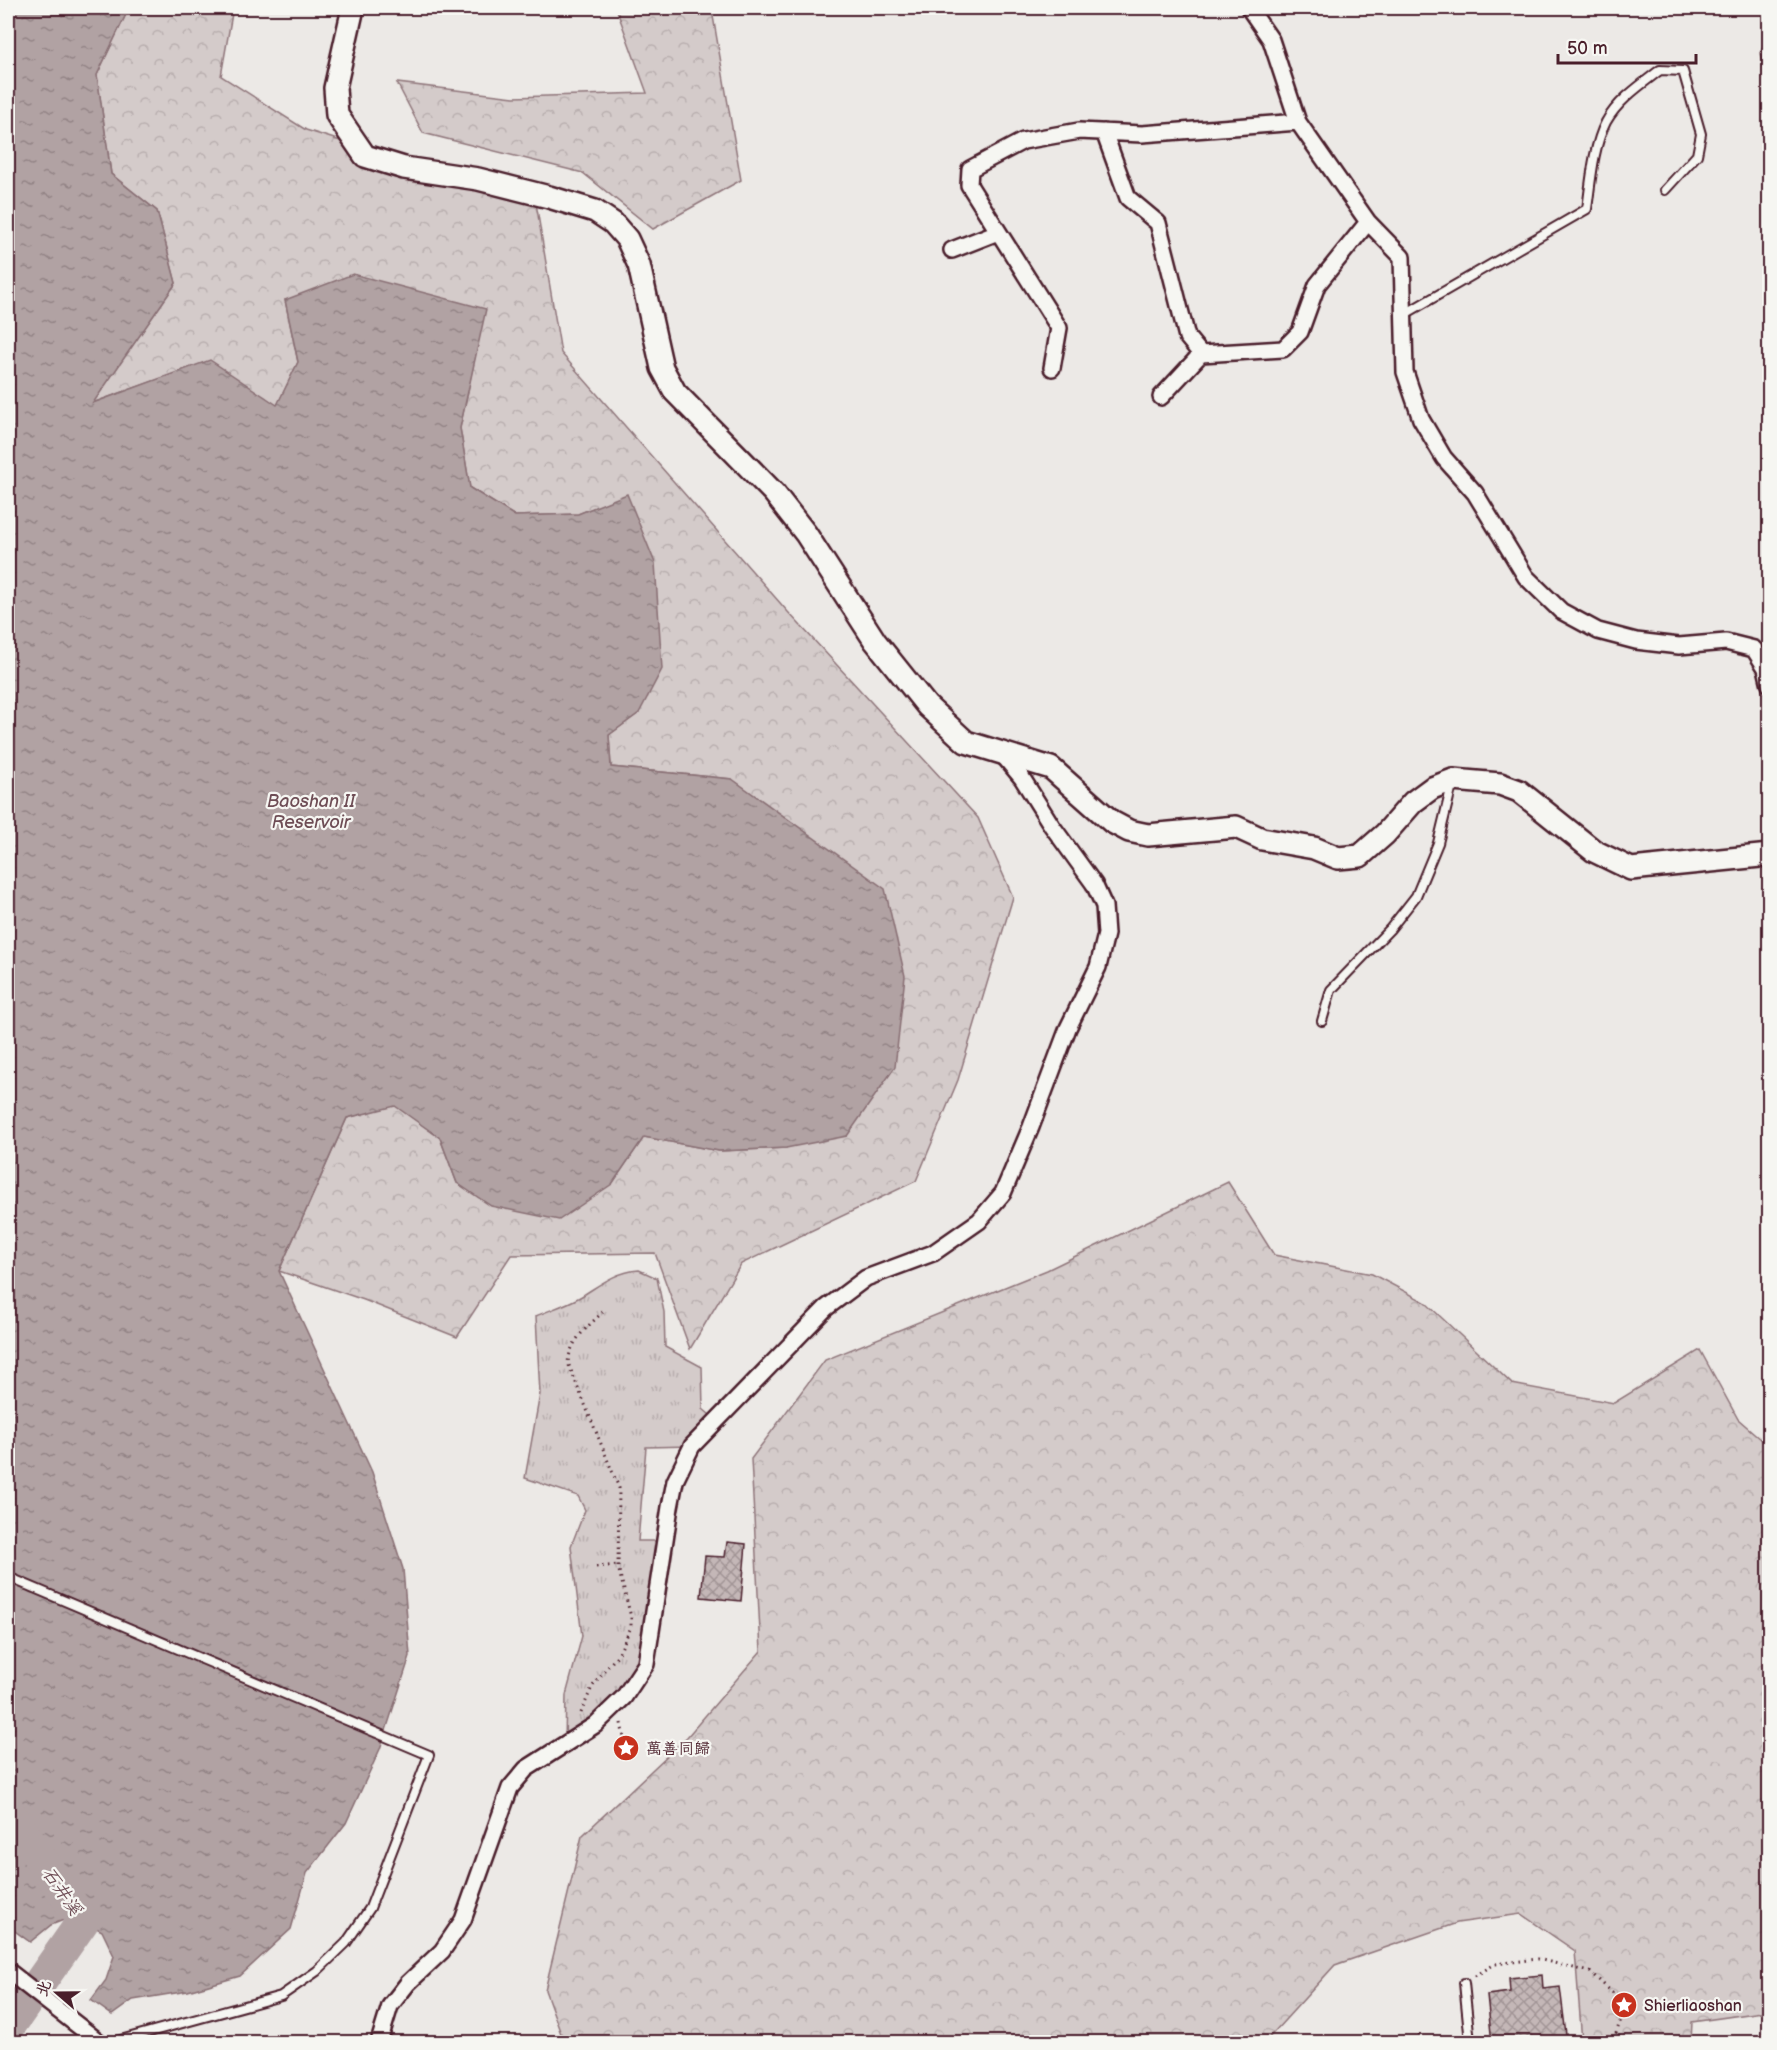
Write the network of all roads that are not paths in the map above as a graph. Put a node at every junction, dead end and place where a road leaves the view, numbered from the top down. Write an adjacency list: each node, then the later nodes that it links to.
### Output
1 (353, 8): 14 (street)
2 (1249, 8): 3 (street)
3 (1298, 122): 4 (street); 6 (street)
4 (1104, 132): 7 (street); 10 (street)
5 (1665, 190): 9 (lane)
6 (1368, 222): 9 (street); 10 (street)
7 (998, 232): 8 (street); 11 (street)
8 (952, 250)
9 (1405, 314): 13 (street)
10 (1201, 354): 12 (street)
11 (1052, 368)
12 (1161, 397)
13 (1770, 685)
14 (1002, 754): 15 (street); 23 (street)
15 (1453, 780): 16 (street); 17 (lane)
16 (1770, 855)
17 (1322, 1022)
18 (8, 1577): 22 (lane)
19 (8, 1971): 21 (street)
20 (1464, 1983): 24 (lane)
21 (99, 2043)
22 (113, 2043)
23 (379, 2043)
24 (1470, 2043)

